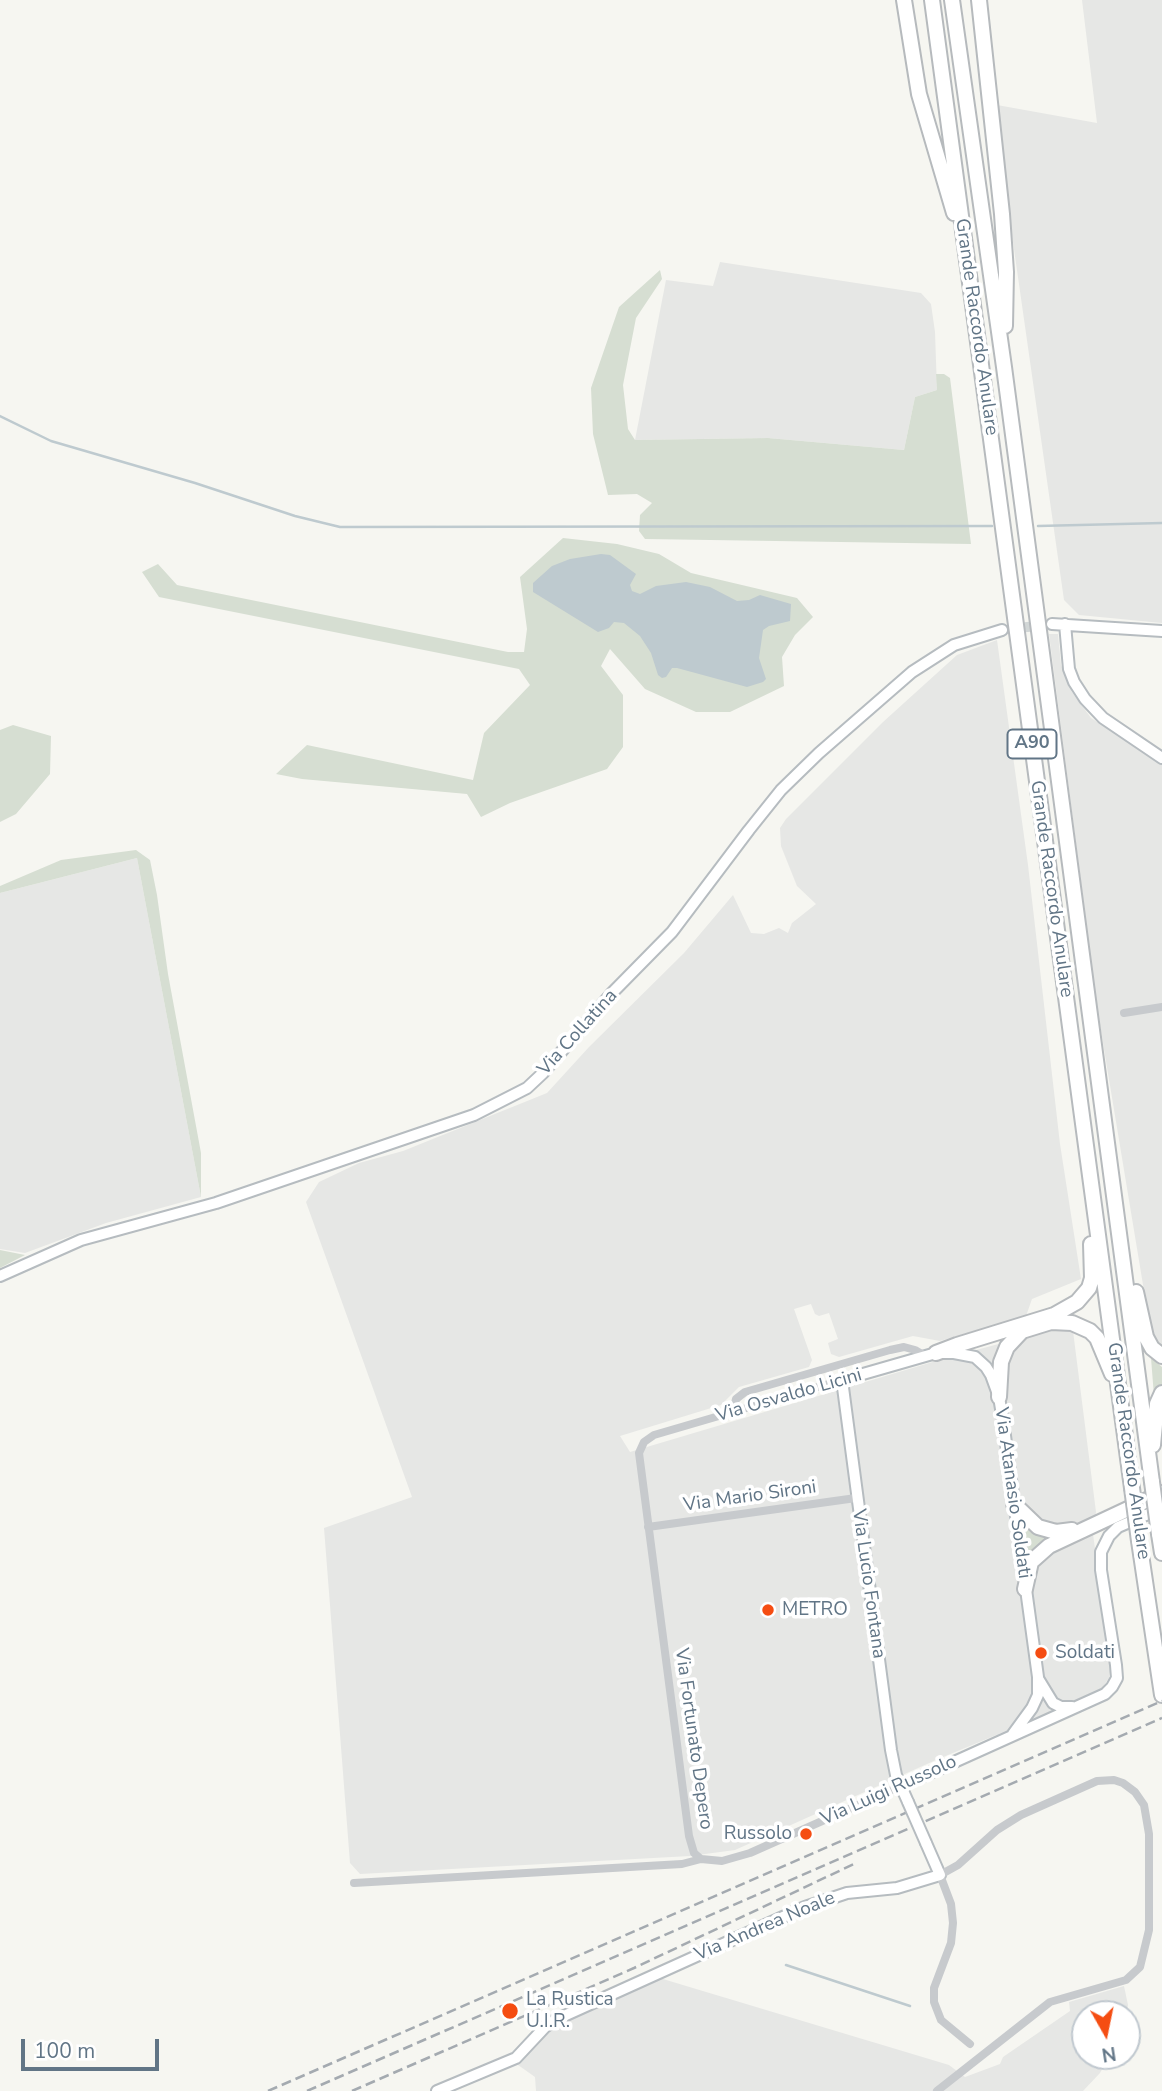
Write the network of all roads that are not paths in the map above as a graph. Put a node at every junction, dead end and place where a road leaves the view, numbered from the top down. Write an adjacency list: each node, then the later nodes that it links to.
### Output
1 (904, 0): 5 (highway)
2 (932, 0): 5 (highway, Grande Raccordo Anulare / A90)
3 (952, 0): 6 (highway, Grande Raccordo Anulare / A90)
4 (979, 0): 6 (highway)
5 (967, 261): 14 (highway, Grande Raccordo Anulare / A90)
6 (1004, 367): 15 (highway, Grande Raccordo Anulare / A90)
7 (1052, 624): 8 (street)
8 (1065, 624): 10 (street); 11 (street)
9 (1002, 630): 16 (street, Via Collatina)
10 (1162, 631)
11 (1162, 758)
12 (1162, 1007): 13 (street)
13 (1124, 1013)
14 (1090, 1165): 17 (highway); 23 (highway, Grande Raccordo Anulare / A90)
15 (1118, 1221): 18 (highway); 25 (highway, Grande Raccordo Anulare / A90)
16 (0, 1276)
17 (931, 1355): 19 (street, Via Osvaldo Licini); 21 (street, Via Atanasio Soldati); 22 (street)
18 (1162, 1356)
19 (842, 1380): 22 (street, Via Osvaldo Licini); 26 (street, Via Lucio Fontana)
20 (1162, 1393): 25 (highway)
21 (999, 1397): 23 (highway); 27 (street, Via Atanasio Soldati)
22 (733, 1412): 24 (street, Via Osvaldo Licini)
23 (1124, 1422): 34 (highway, Grande Raccordo Anulare / A90, bridge)
24 (644, 1442): 29 (street, Via Fortunato Depero)
25 (1155, 1482): 30 (highway); 31 (highway, Grande Raccordo Anulare / A90, bridge)
26 (856, 1498): 29 (street, Via Mario Sironi); 37 (street, Via Lucio Fontana)
27 (1014, 1504): 30 (highway); 32 (street, Via Atanasio Soldati)
28 (1162, 1508): 35 (street, Via Luigi Russolo)
29 (648, 1527): 38 (street, Via Fortunato Depero)
30 (1084, 1528): 32 (highway)
31 (1162, 1553)
32 (1025, 1589): 33 (street, Via Atanasio Soldati)
33 (1038, 1676): 35 (street, Via Atanasio Soldati); 36 (street, Via Atanasio Soldati)
34 (1162, 1695)
35 (1075, 1707): 36 (street, Via Luigi Russolo)
36 (1013, 1734): 37 (street, Via Luigi Russolo)
37 (901, 1786): 38 (street, Via Luigi Russolo); 39 (street, Via Lucio Fontana, bridge)
38 (701, 1859): 40 (street, Via Fortunato Depero)
39 (940, 1875): 41 (street); 42 (street, Via Andrea Noale); 43 (street, Via Andrea Noale)
40 (354, 1883)
41 (970, 2044)
42 (437, 2091)
43 (937, 2091)

